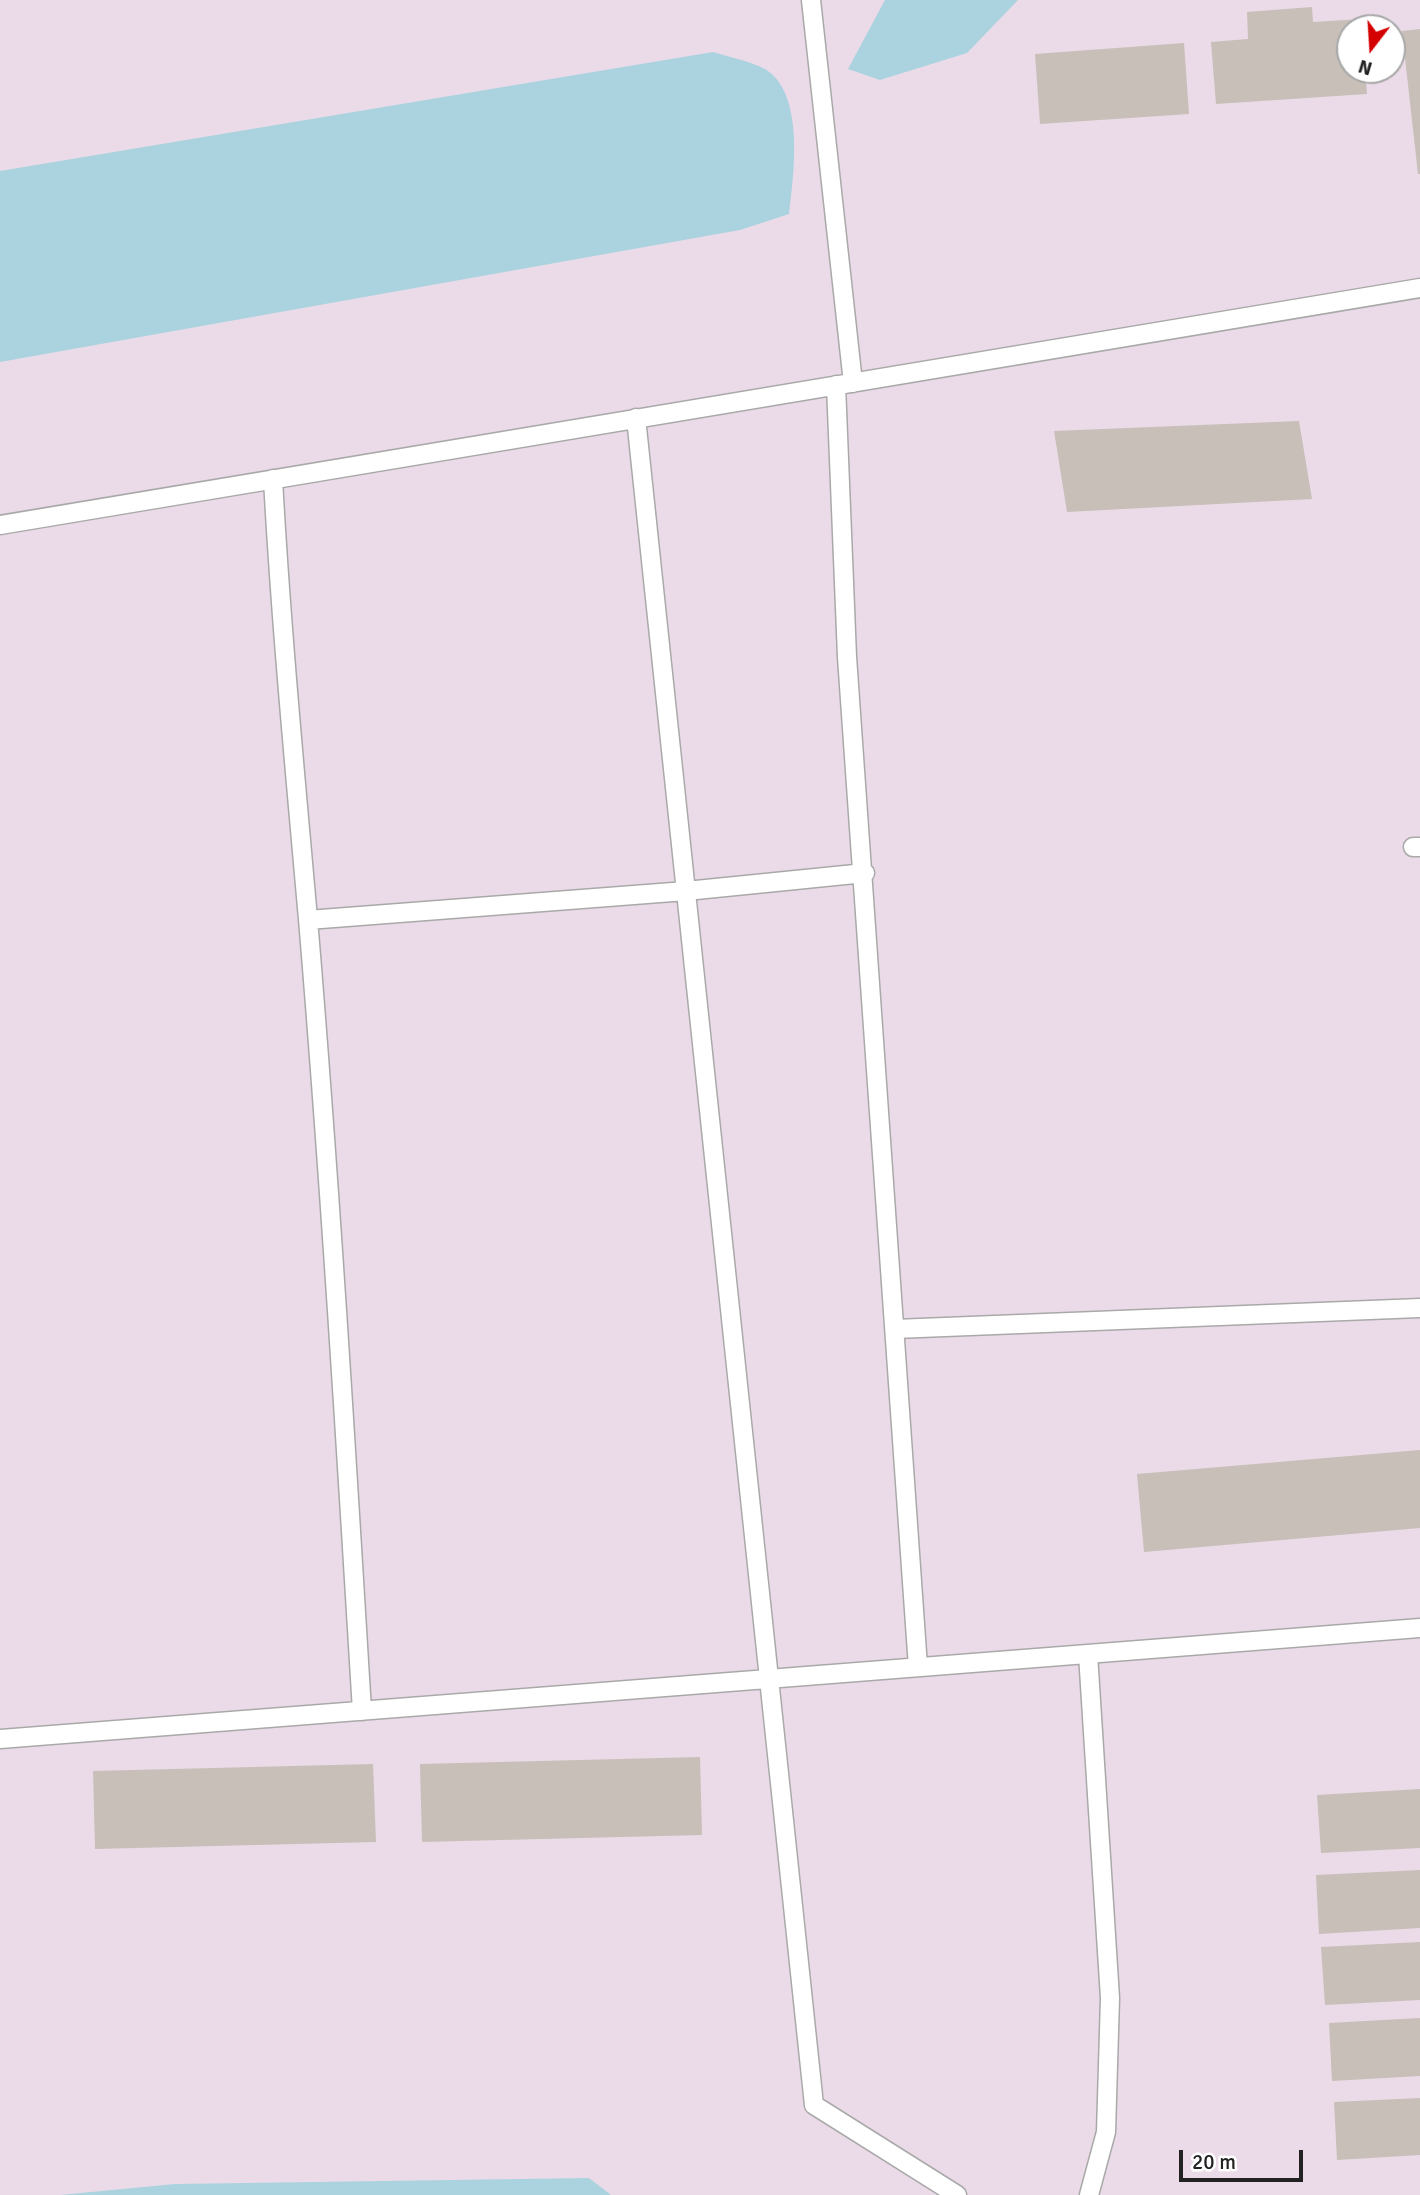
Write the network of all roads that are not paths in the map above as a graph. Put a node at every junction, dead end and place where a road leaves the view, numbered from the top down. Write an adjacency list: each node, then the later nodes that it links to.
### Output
1 (811, 0): 3 (lane)
2 (1420, 288): 3 (lane)
3 (845, 384): 4 (lane); 7 (lane)
4 (636, 418): 5 (lane); 8 (lane)
5 (273, 480): 6 (lane); 9 (lane)
6 (0, 525)
7 (865, 873): 8 (lane); 11 (lane)
8 (686, 891): 9 (lane); 15 (lane)
9 (308, 920): 16 (lane)
10 (1420, 1308): 11 (lane)
11 (895, 1329): 14 (lane)
12 (1420, 1628): 13 (lane)
13 (1088, 1654): 14 (lane); 19 (lane)
14 (918, 1667): 15 (lane)
15 (769, 1679): 16 (lane); 18 (lane)
16 (362, 1711): 17 (lane)
17 (0, 1739)
18 (957, 2195)
19 (1089, 2195)

